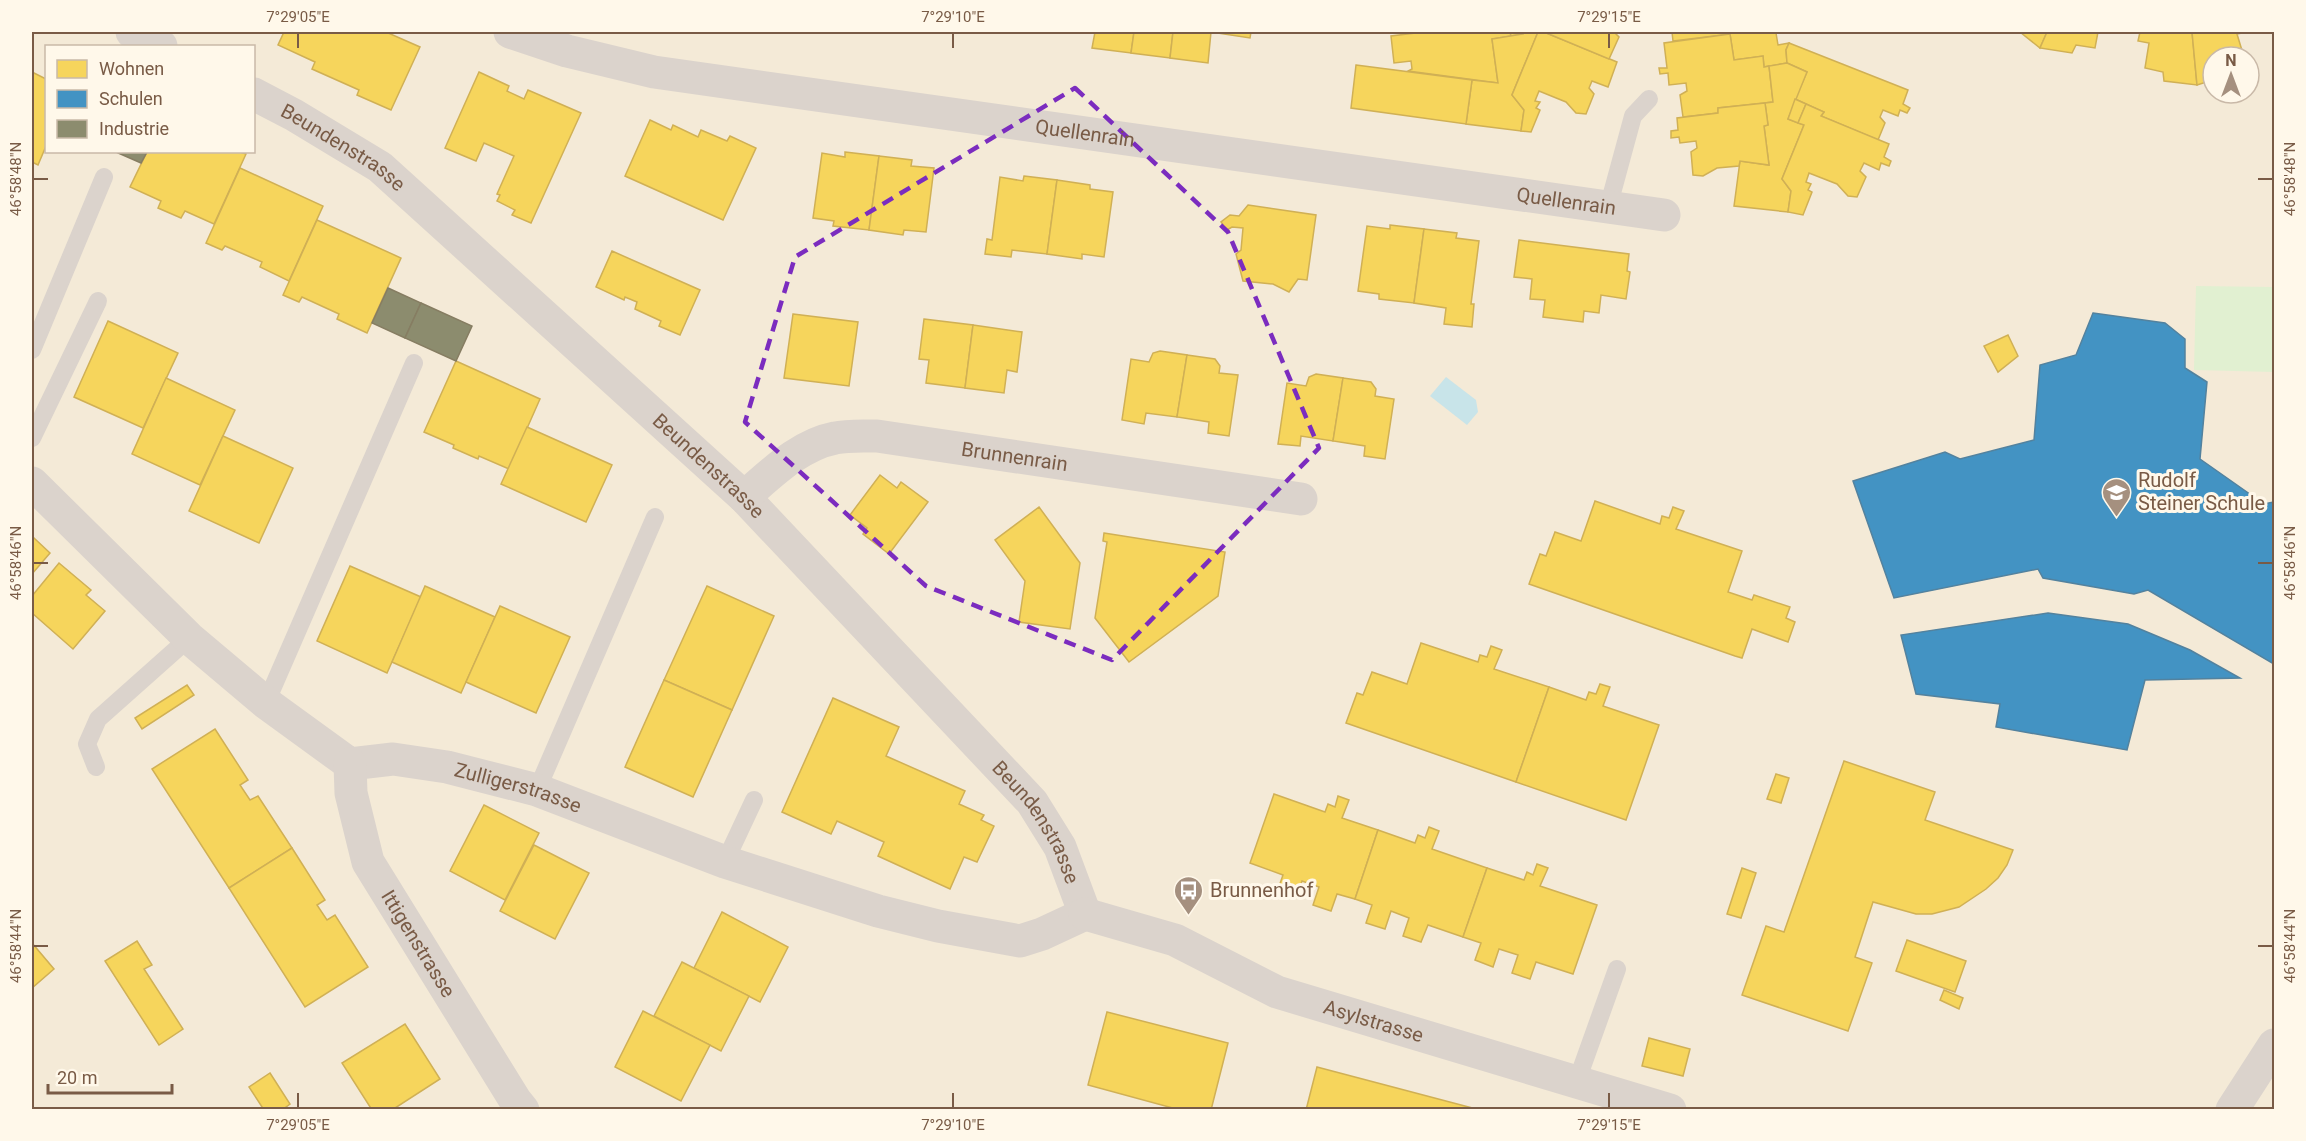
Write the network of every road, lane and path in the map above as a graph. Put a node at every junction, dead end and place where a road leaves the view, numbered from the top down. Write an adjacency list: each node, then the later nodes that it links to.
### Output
1 (132, 32): 3 (street)
2 (510, 32): 7 (street, Quellenrain)
3 (159, 45)
4 (255, 95): 14 (street, Beundenstrasse)
5 (1649, 99): 7 (lane)
6 (104, 177): 10 (lane)
7 (1608, 208): 8 (street, Quellenrain)
8 (1664, 215)
9 (98, 302): 12 (lane)
10 (32, 350)
11 (414, 363): 18 (lane)
12 (32, 438)
13 (32, 483): 17 (street)
14 (744, 497): 15 (street, Brunnenrain); 24 (street, Beundenstrasse)
15 (1302, 500)
16 (655, 518): 21 (lane)
17 (189, 638): 18 (street); 20 (lane)
18 (266, 703): 19 (street)
19 (350, 765): 21 (street, Zulligerstrasse); 28 (street, Ittigenstrasse)
20 (96, 767)
21 (537, 790): 23 (street, Zulligerstrasse)
22 (754, 800): 23 (lane)
23 (725, 862): 24 (street, Zulligerstrasse)
24 (1085, 914): 27 (street, Asylstrasse)
25 (1617, 969): 27 (lane)
26 (2274, 1046): 30 (street)
27 (1577, 1081): 29 (street, Asylstrasse)
28 (523, 1110)
29 (1670, 1110)
30 (2232, 1110)

